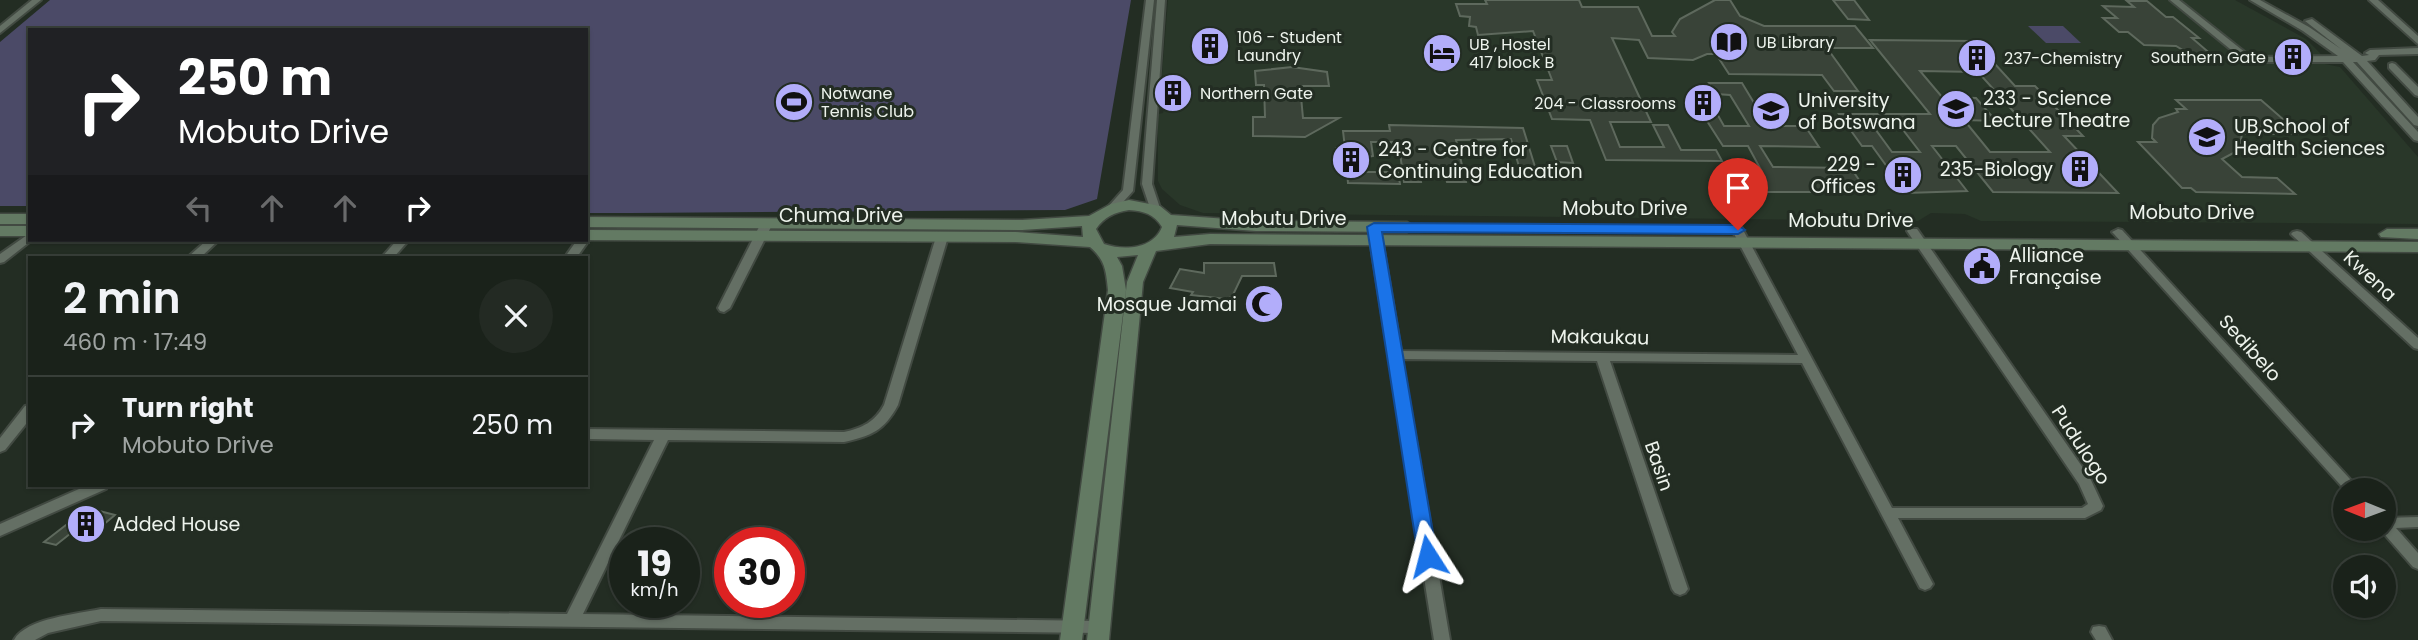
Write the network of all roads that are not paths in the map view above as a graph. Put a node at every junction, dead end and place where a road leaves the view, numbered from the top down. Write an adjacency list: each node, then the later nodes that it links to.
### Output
1 (37, 0): 8 (street)
2 (1150, 0): 16 (street)
3 (1161, 0): 17 (street)
4 (2174, 0): 11 (street)
5 (2254, 0): 11 (street)
6 (2269, 0): 11 (street)
7 (2373, 0): 9 (street)
8 (0, 30)
9 (2418, 41)
10 (2418, 51): 11 (street)
11 (2349, 55): 14 (street); 15 (street)
12 (2392, 66): 13 (street)
13 (2418, 93)
14 (2418, 123)
15 (2418, 138)
16 (1112, 208): 17 (main road); 20 (main road)
17 (1162, 216): 24 (main road); 37 (main road)
18 (0, 219): 19 (main road)
19 (28, 219)
20 (1091, 221): 22 (main road, Chuma Drive); 36 (main road)
21 (588, 229): 22 (main road, Chuma Drive)
22 (764, 230): 31 (main road, Chuma Drive); 42 (street)
23 (0, 231): 26 (main road)
24 (1375, 233): 28 (main road, Mobutu Drive); 37 (main road, Mobutu Drive); 44 (street)
25 (2297, 233): 27 (main road, Mobuto Drive); 32 (main road, Mobuto Drive); 35 (street, Kwena)
26 (28, 234)
27 (2418, 234)
28 (1741, 235): 30 (main road, Mobutu Drive); 46 (street)
29 (28, 236): 41 (street)
30 (1916, 236): 32 (main road, Mobutu Drive); 53 (street, Pudulogo)
31 (942, 237): 36 (main road, Chuma Drive); 49 (street)
32 (2123, 238): 35 (main road, Mobutu Drive); 51 (street, Sedibelo)
33 (211, 242): 39 (street)
34 (401, 242): 40 (street)
35 (2310, 245): 38 (main road, Mobutu Drive); 43 (street, Kwena)
36 (1099, 246): 37 (main road, Mobutu Drive); 62 (main road)
37 (1154, 247): 63 (main road)
38 (2418, 247)
39 (195, 256)
40 (389, 256)
41 (0, 260)
42 (724, 308)
43 (2418, 345)
44 (1394, 355): 45 (street, Makaukau); 65 (street)
45 (1602, 356): 46 (street, Makaukau); 60 (street, Basin)
46 (1807, 359): 53 (street)
47 (28, 412): 50 (street)
48 (588, 434): 49 (street)
49 (663, 435): 61 (street)
50 (0, 447)
51 (2342, 478)
52 (97, 487): 56 (street)
53 (1886, 513): 59 (street)
54 (2396, 523): 55 (street)
55 (2418, 523)
56 (0, 530)
57 (2396, 537): 58 (street)
58 (2418, 563)
59 (1925, 584)
60 (1680, 589)
61 (573, 619): 62 (street); 64 (street)
62 (1071, 633): 63 (street)
63 (1099, 633)
64 (22, 640)
65 (1441, 640)

